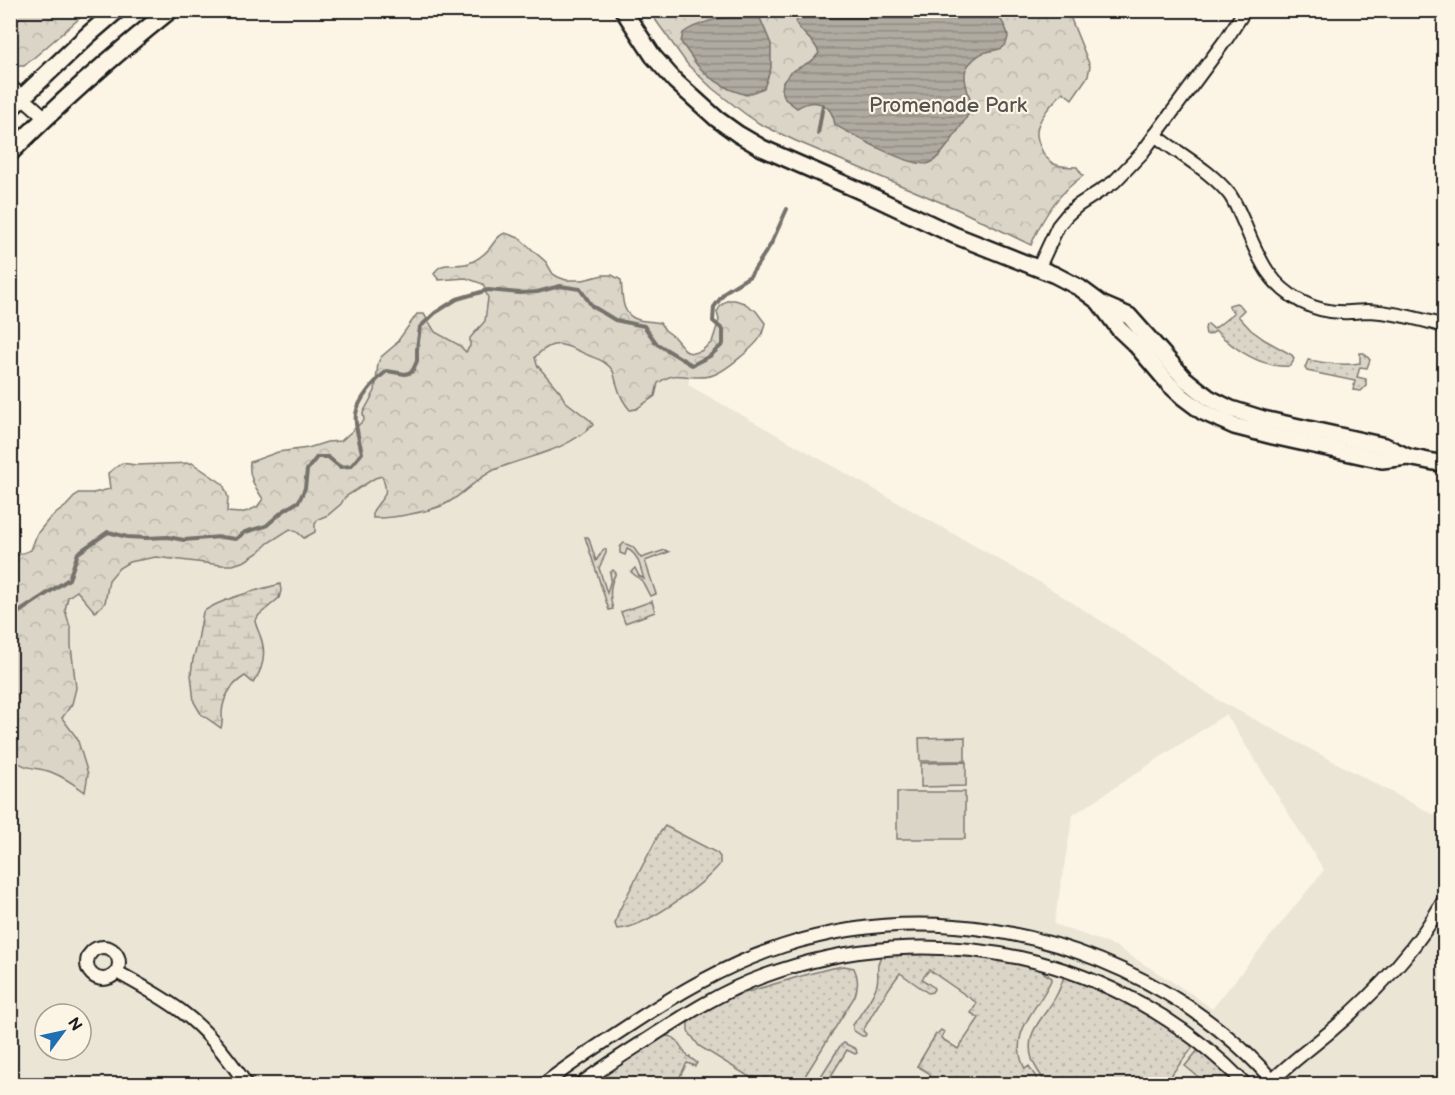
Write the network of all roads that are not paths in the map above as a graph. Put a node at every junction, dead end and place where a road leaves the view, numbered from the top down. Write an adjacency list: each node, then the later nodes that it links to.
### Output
1 (117, 10): 5 (main road)
2 (170, 10): 7 (main road)
3 (622, 10): 10 (street)
4 (1245, 10): 8 (street)
5 (17, 91): 6 (main road); 7 (street)
6 (10, 109)
7 (46, 118): 9 (main road)
8 (1155, 135): 10 (street); 11 (street)
9 (10, 153)
10 (1038, 269): 12 (street)
11 (1444, 326)
12 (1444, 464)
13 (1444, 900): 15 (street)
14 (117, 972): 16 (street)
15 (1272, 1083): 17 (street)
16 (246, 1084)
17 (544, 1084)
18 (581, 1084): 19 (street)
19 (1245, 1084)

